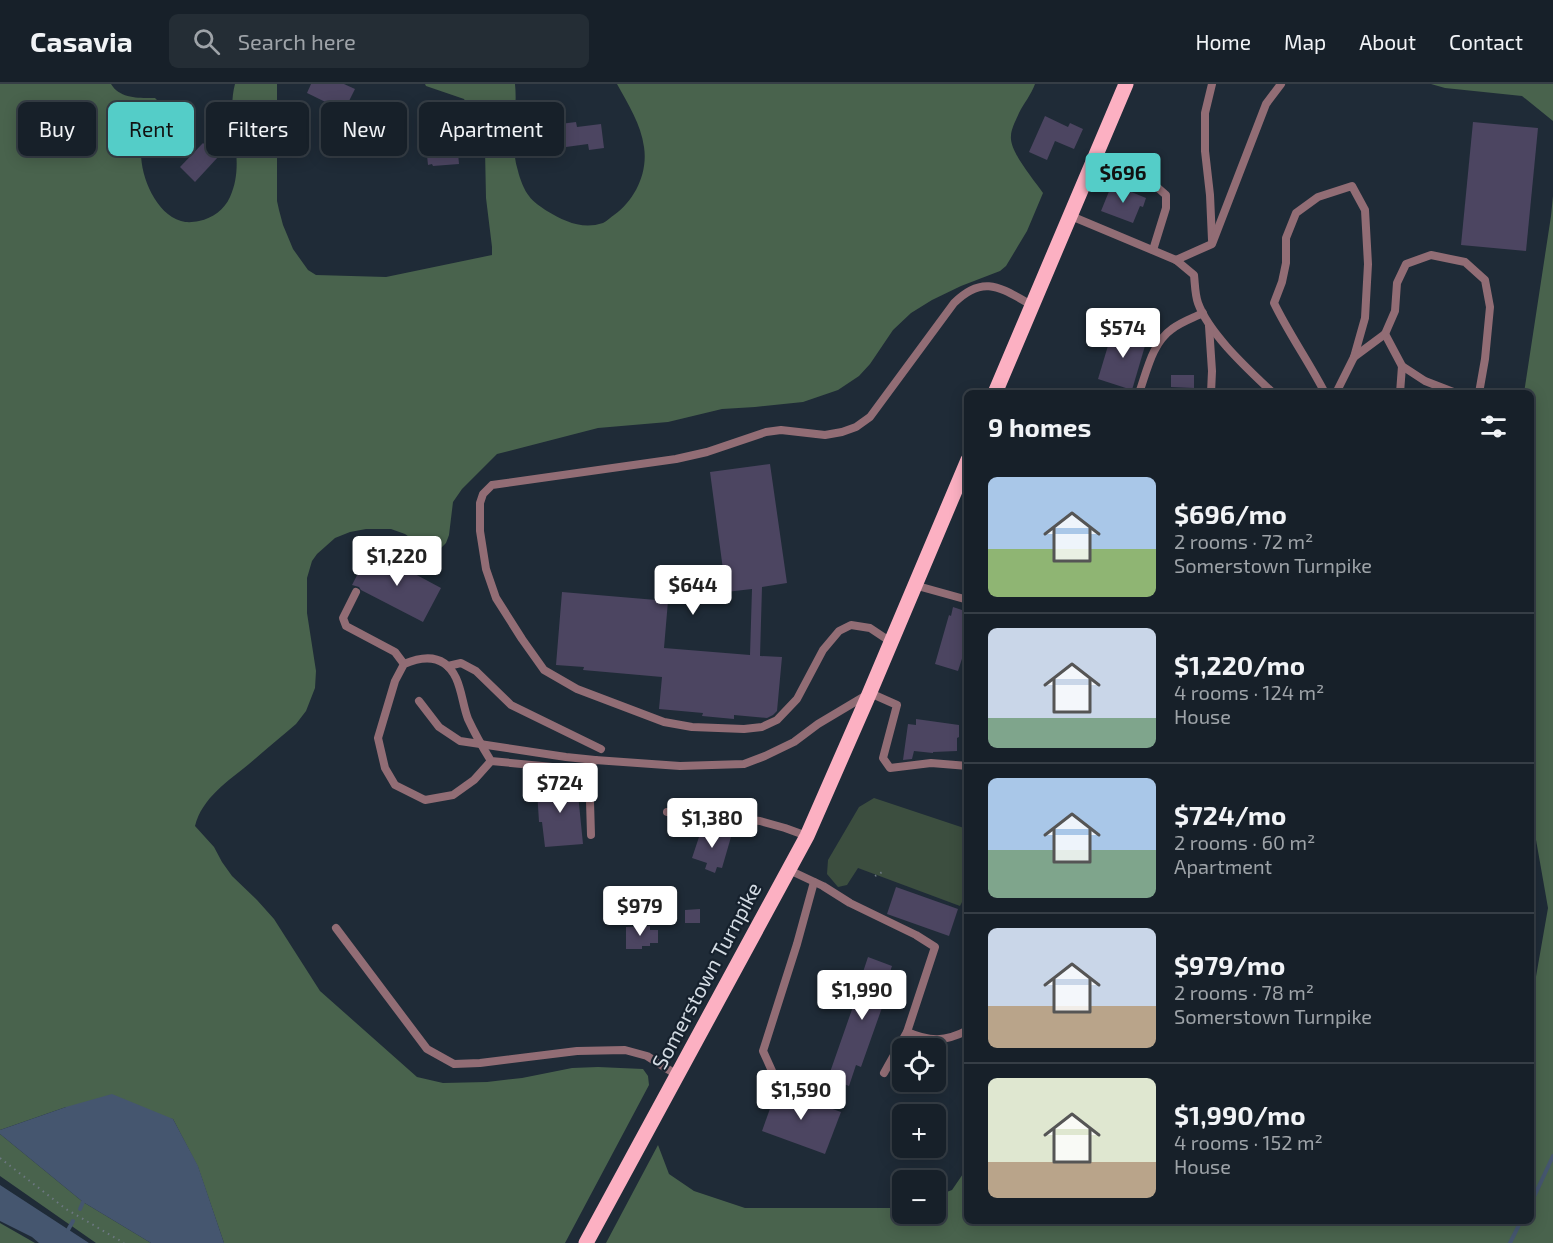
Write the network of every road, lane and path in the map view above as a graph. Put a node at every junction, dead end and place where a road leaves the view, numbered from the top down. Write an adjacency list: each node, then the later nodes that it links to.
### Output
1 (1126, 84): 4 (main road)
2 (1212, 84): 6 (lane)
3 (1281, 84): 6 (lane)
4 (1091, 170): 5 (main road); 7 (lane)
5 (1071, 216): 7 (lane); 9 (main road)
6 (1212, 244): 8 (lane)
7 (1153, 250): 8 (lane)
8 (1176, 260): 10 (lane)
9 (1032, 305): 15 (main road); 28 (lane)
10 (1203, 313): 11 (lane); 16 (lane)
11 (1209, 326): 17 (lane); 18 (lane)
12 (1386, 334): 13 (lane); 14 (lane); 23 (lane)
13 (1354, 357): 19 (lane); 20 (lane)
14 (1402, 366): 21 (lane); 22 (lane)
15 (996, 390)
16 (1140, 390)
17 (1211, 390)
18 (1270, 390)
19 (1323, 390)
20 (1338, 390)
21 (1400, 390)
22 (1448, 390)
23 (1480, 390)
24 (964, 468): 25 (main road, Somerstown Turnpike)
25 (914, 585): 27 (lane); 28 (main road, Somerstown Turnpike)
26 (356, 592): 29 (lane)
27 (964, 599)
28 (891, 642): 31 (main road, Somerstown Turnpike)
29 (404, 664): 30 (lane); 36 (lane)
30 (448, 666): 33 (lane); 34 (lane)
31 (870, 693): 35 (lane); 37 (lane); 41 (main road, Somerstown Turnpike)
32 (419, 701): 33 (lane)
33 (481, 745): 35 (lane); 36 (lane)
34 (602, 749)
35 (595, 760): 38 (lane)
36 (492, 761): 38 (lane)
37 (964, 766)
38 (589, 767): 40 (lane)
39 (666, 812): 41 (lane)
40 (591, 835)
41 (807, 836): 42 (main road, Somerstown Turnpike)
42 (789, 870): 45 (lane); 51 (main road, Somerstown Turnpike)
43 (884, 871): 44 (path)
44 (875, 876)
45 (814, 882): 48 (lane); 49 (lane)
46 (336, 928): 51 (lane)
47 (964, 1031): 48 (lane)
48 (907, 1032): 50 (lane)
49 (772, 1071)
50 (884, 1073)
51 (677, 1075): 54 (main road, Somerstown Turnpike)
52 (0, 1158): 53 (path)
53 (124, 1243)
54 (586, 1243)

